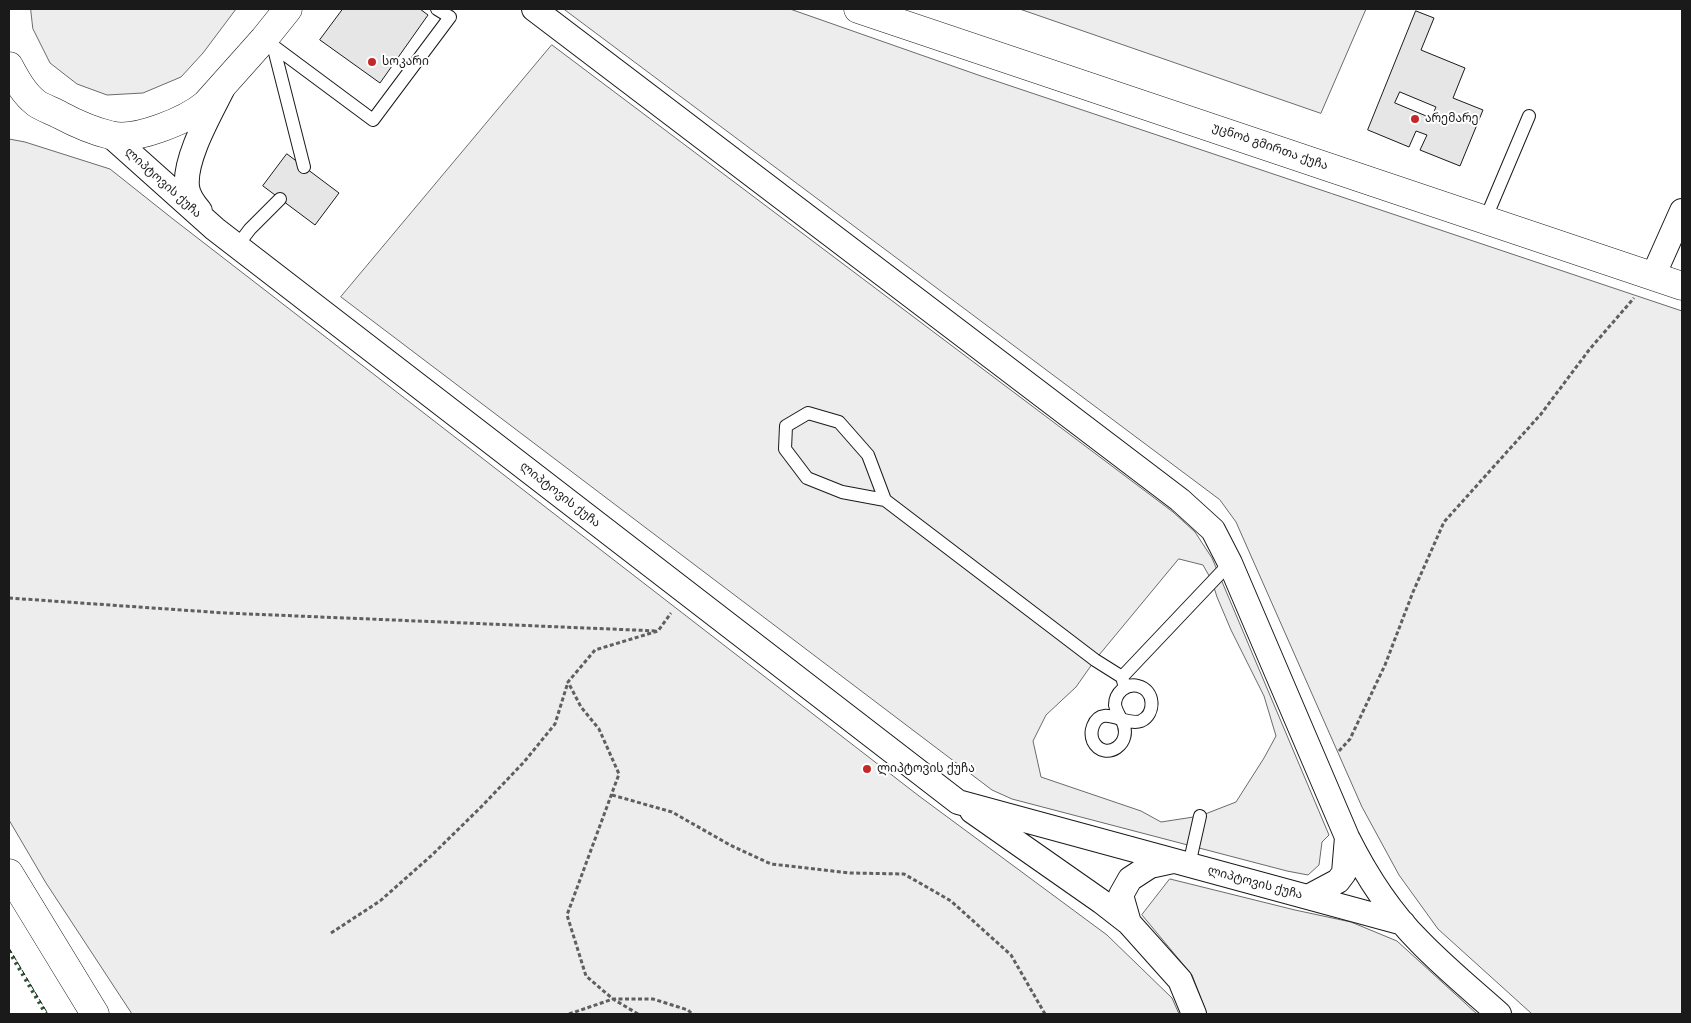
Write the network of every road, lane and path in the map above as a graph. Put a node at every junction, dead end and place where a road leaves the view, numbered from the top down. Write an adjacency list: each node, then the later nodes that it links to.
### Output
1 (288, 9): 5 (main road)
2 (437, 9): 5 (lane)
3 (534, 9): 21 (street)
4 (858, 9): 15 (main road, უცნობ გმირთა ქუჩა)
5 (268, 42): 7 (main road); 12 (lane)
6 (9, 66): 9 (main road)
7 (224, 86): 11 (main road); 16 (street, ლიპტოვის ქუჩა)
8 (9, 102): 9 (main road)
9 (36, 103): 11 (main road)
10 (1529, 116): 15 (lane)
11 (112, 136): 16 (street, ლიპტოვის ქუჩა)
12 (304, 167)
13 (280, 198): 17 (lane)
14 (1682, 210): 18 (street)
15 (1486, 220): 18 (main road, უცნობ გმირთა ქუჩა)
16 (215, 229): 17 (street, ლიპტოვის ქუჩა)
17 (237, 246): 22 (street, ლიპტოვის ქუჩა)
18 (1653, 276): 19 (main road, უცნობ გმირთა ქუჩა); 27 (path)
19 (1682, 286)
20 (885, 500): 20 (lane); 26 (lane)
21 (1230, 563): 26 (lane); 31 (street)
22 (687, 593): 24 (path); 29 (street, ლიპტოვის ქუჩა)
23 (9, 598): 24 (path)
24 (658, 631): 25 (path)
25 (568, 682): 28 (path); 37 (path)
26 (1123, 683): 26 (lane)
27 (1333, 757)
28 (612, 795): 38 (path); 43 (path)
29 (958, 802): 32 (street, ლიპტოვის ქუჩა); 35 (street)
30 (1200, 816): 32 (lane)
31 (1347, 837): 34 (street); 36 (street)
32 (1181, 863): 34 (street, ლიპტოვის ქუჩა); 35 (street)
33 (9, 873): 39 (main road)
34 (1308, 897): 36 (street, ლიპტოვის ქუჩა)
35 (1130, 923): 44 (street)
36 (1403, 923): 45 (street)
37 (331, 933)
38 (613, 999): 40 (path); 41 (path); 42 (path)
39 (95, 1014)
40 (569, 1014)
41 (638, 1014)
42 (692, 1014)
43 (1045, 1014)
44 (1194, 1014)
45 (1499, 1014)

